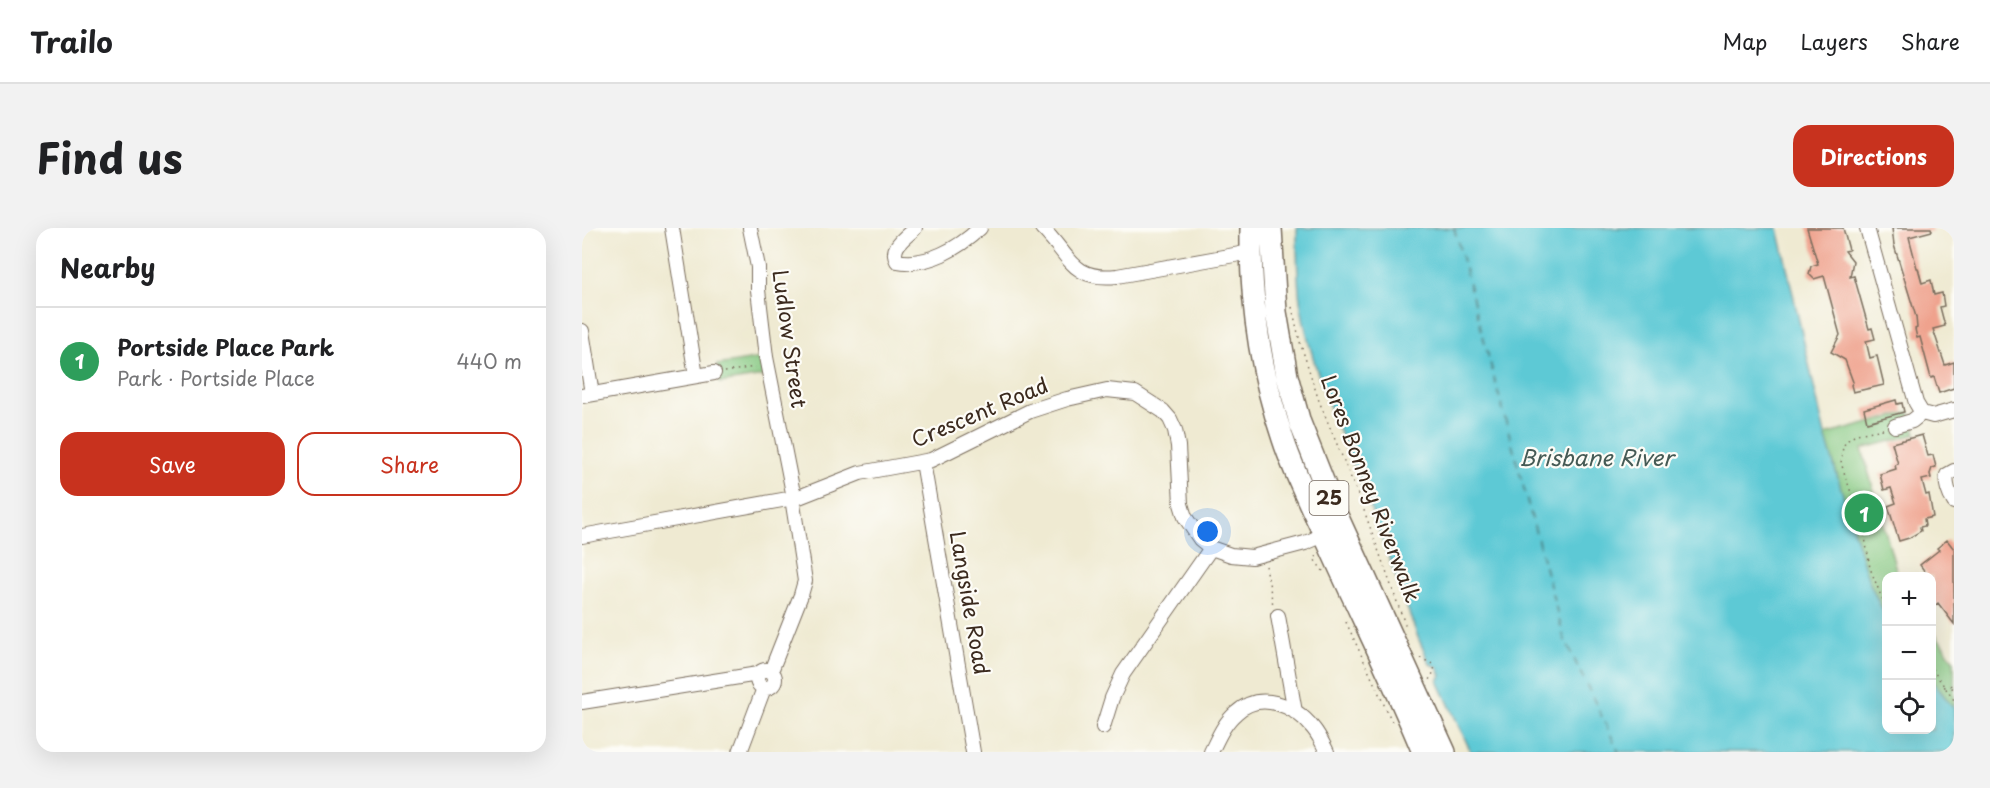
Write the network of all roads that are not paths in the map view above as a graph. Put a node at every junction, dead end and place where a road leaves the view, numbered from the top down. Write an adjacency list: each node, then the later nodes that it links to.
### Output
1 (672, 228): 13 (street)
2 (750, 228): 18 (street, Ludlow Street)
3 (915, 228): 4 (street)
4 (980, 228)
5 (1251, 228): 9 (highway, 25)
6 (1271, 228): 36 (highway, 25)
7 (1867, 228): 16 (street)
8 (1046, 229): 9 (street)
9 (1251, 252): 23 (highway, 25)
10 (767, 305): 18 (street, Ludlow Street)
11 (582, 331): 14 (street)
12 (716, 373): 13 (street)
13 (696, 376): 14 (street)
14 (587, 395)
15 (1954, 410): 16 (street)
16 (1922, 413): 17 (street)
17 (1893, 427)
18 (786, 454): 21 (street, Ludlow Street)
19 (923, 462): 21 (street, Crescent Road); 25 (street, Crescent Road); 32 (street, Langside Road)
20 (1954, 471): 22 (street)
21 (793, 498): 24 (street, Crescent Road); 27 (street, Ludlow Street)
22 (1954, 502)
23 (1324, 535): 25 (street); 35 (highway, 25)
24 (582, 536)
25 (1211, 548): 30 (street)
26 (1276, 615): 29 (street)
27 (764, 672): 28 (street); 31 (street, Ludlow Street)
28 (582, 702)
29 (1295, 712): 33 (street); 34 (street)
30 (1103, 727)
31 (740, 752)
32 (973, 752)
33 (1211, 752)
34 (1327, 752)
35 (1423, 752)
36 (1445, 752)

